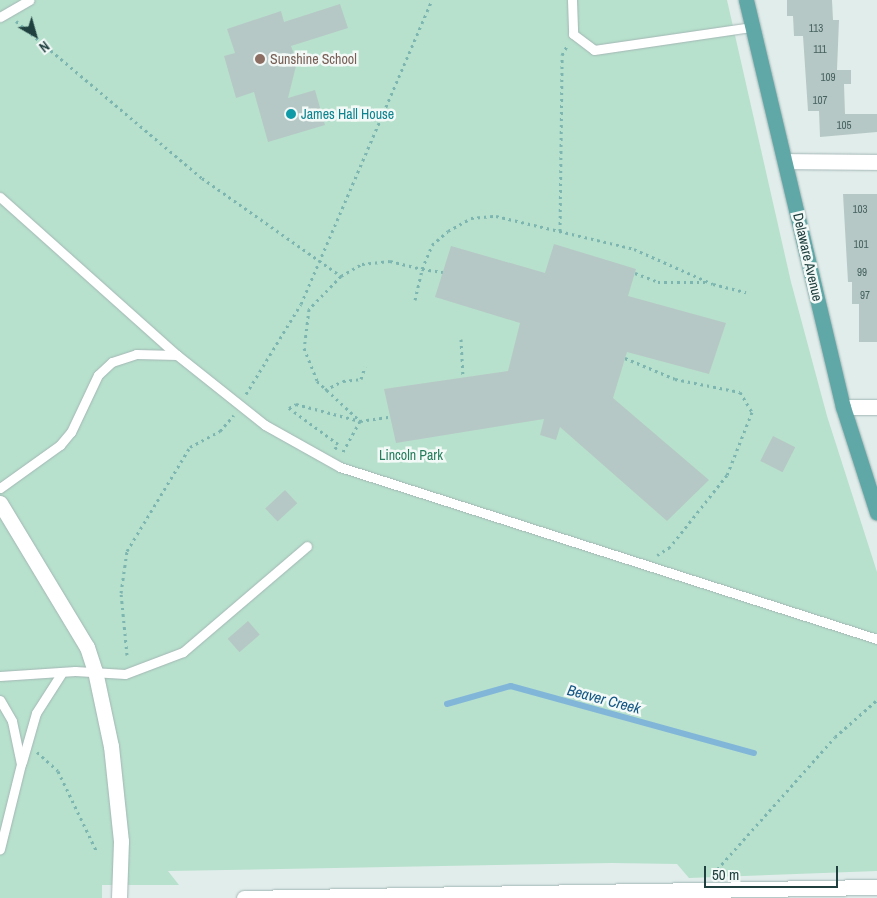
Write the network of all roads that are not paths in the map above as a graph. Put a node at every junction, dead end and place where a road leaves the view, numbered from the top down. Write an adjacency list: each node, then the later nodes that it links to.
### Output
1 (29, 0): 4 (lane)
2 (572, 0): 5 (lane)
3 (746, 0): 5 (main road, Delaware Avenue)
4 (3, 14)
5 (752, 27): 6 (main road, Delaware Avenue)
6 (786, 161): 7 (street); 10 (main road, Delaware Avenue)
7 (877, 162)
8 (0, 197): 9 (lane)
9 (177, 355): 12 (lane); 16 (lane)
10 (843, 407): 11 (street); 14 (main road, Delaware Avenue)
11 (877, 407)
12 (0, 488)
13 (0, 503): 17 (street)
14 (877, 513)
15 (307, 546): 17 (lane)
16 (877, 639)
17 (95, 671): 18 (lane); 26 (street)
18 (61, 674): 19 (lane); 21 (lane)
19 (0, 676)
20 (0, 700): 21 (lane)
21 (22, 764): 22 (lane)
22 (0, 849)
23 (877, 887): 24 (street)
24 (705, 894): 25 (street)
25 (419, 896): 27 (street)
26 (119, 898)
27 (244, 898)

